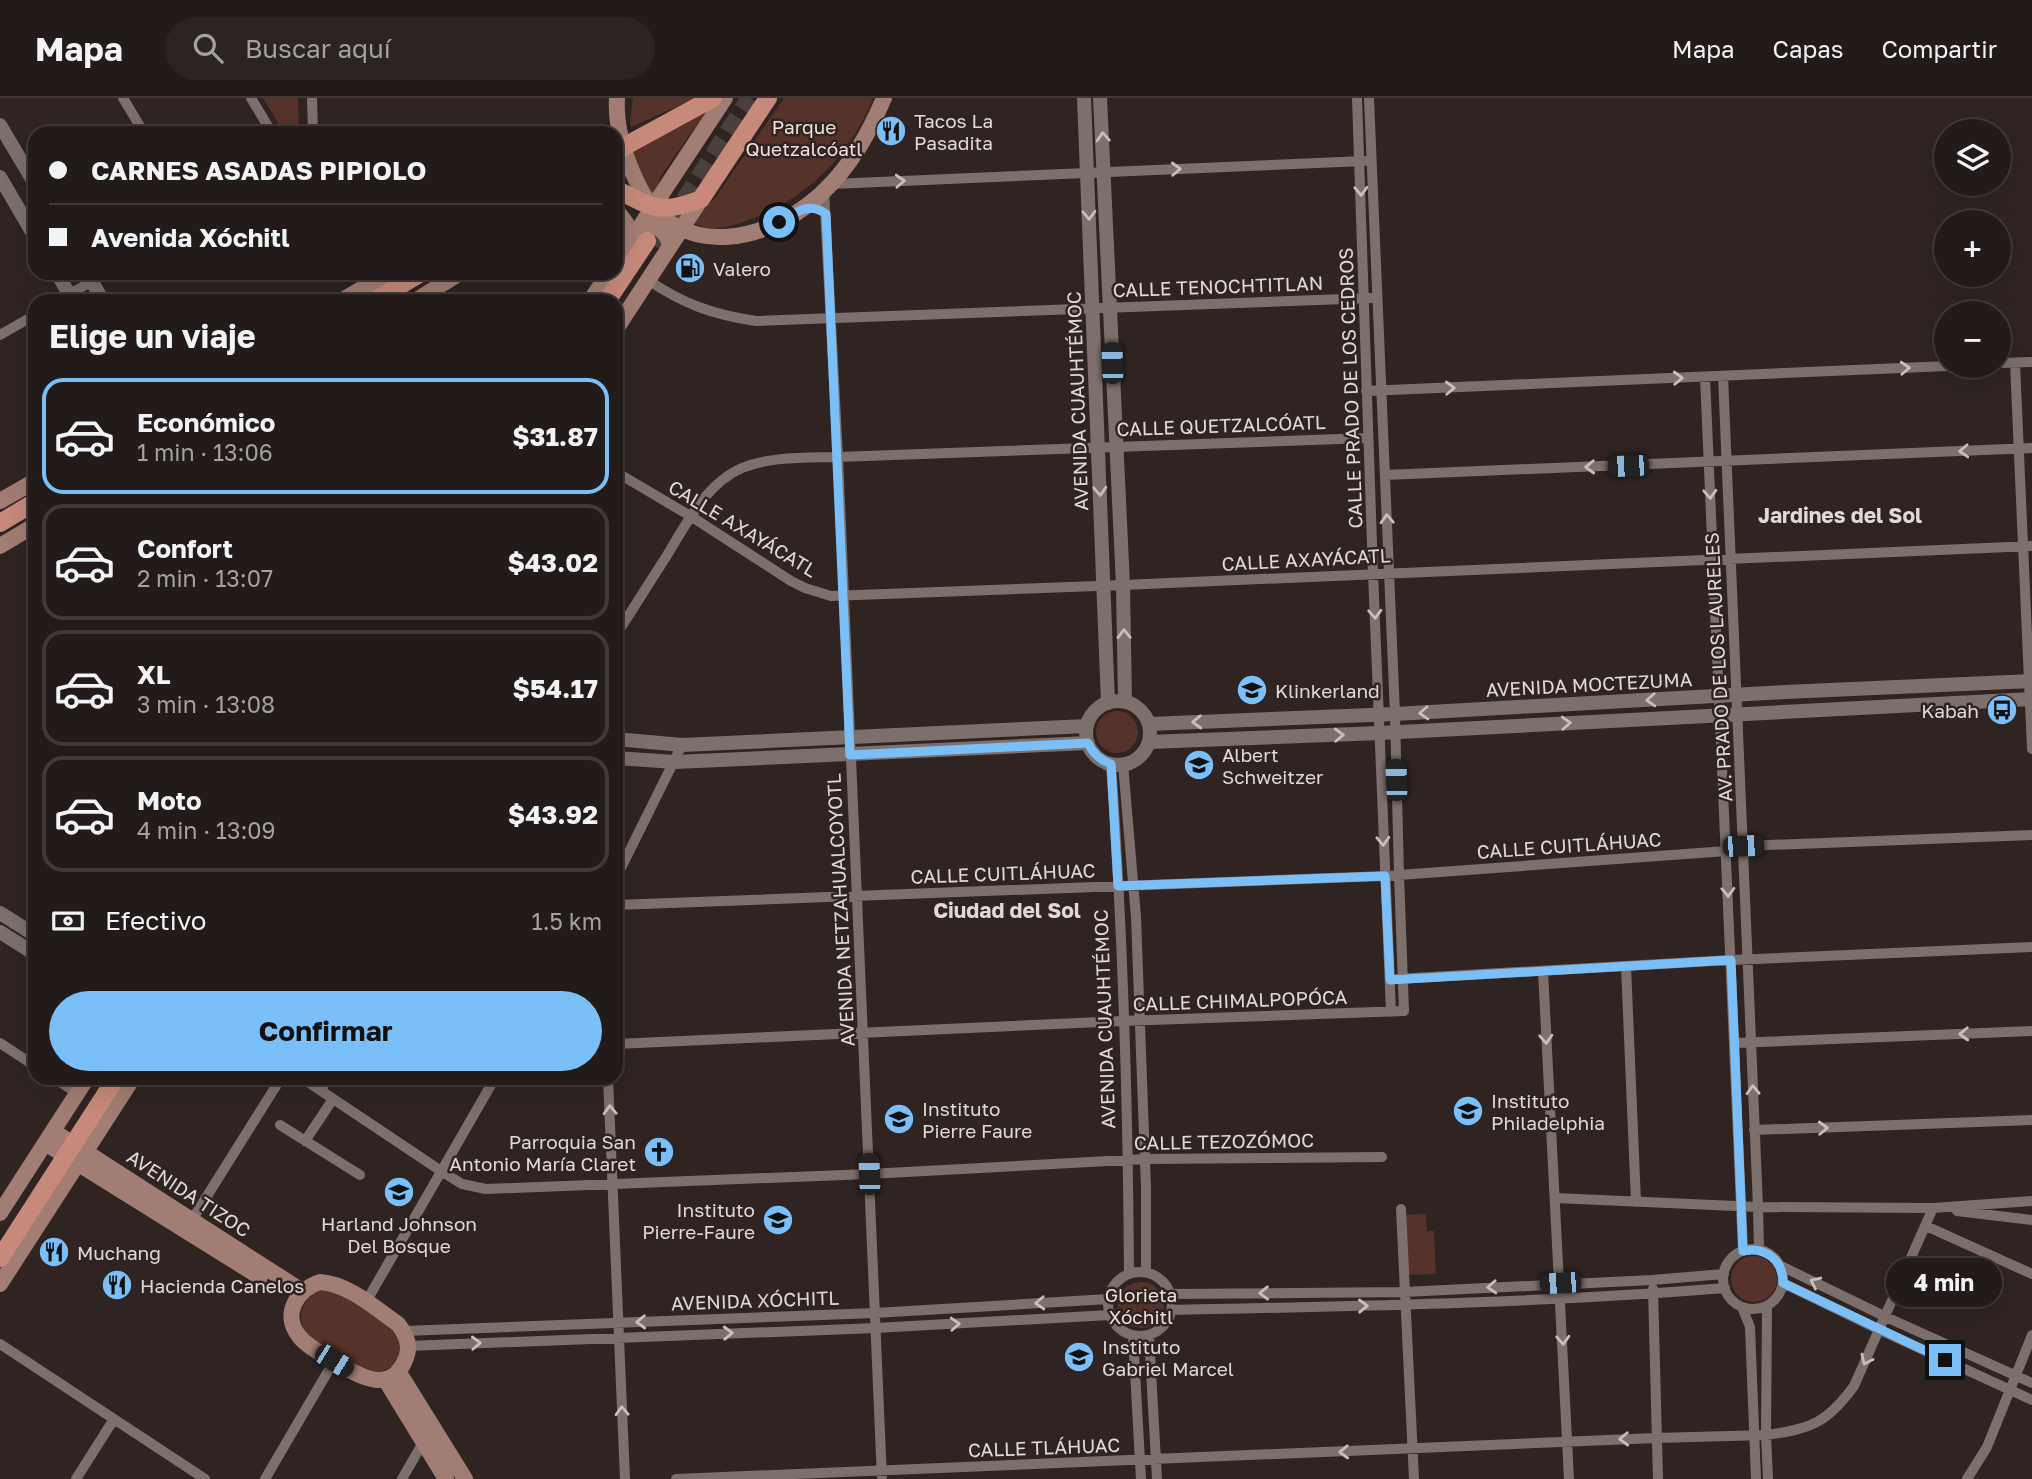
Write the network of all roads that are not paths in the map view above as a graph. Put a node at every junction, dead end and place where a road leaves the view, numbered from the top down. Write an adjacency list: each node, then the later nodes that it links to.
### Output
1 (123, 98): 14 (street)
2 (251, 98): 15 (street)
3 (312, 98): 16 (street)
4 (617, 98): 17 (main road)
5 (713, 98): 18 (main road)
6 (725, 98): 29 (main road)
7 (768, 98): 28 (main road)
8 (884, 98): 26 (main road)
9 (1084, 98): 24 (street, AVENIDA CUAUHTÉMOC)
10 (1100, 98): 23 (street, AVENIDA CUAUHTÉMOC, one-way to 10)
11 (1357, 98): 20 (street, CALLE PRADO DE LOS CEDROS)
12 (1369, 98): 21 (street, CALLE PRADO DE LOS CEDROS)
13 (0, 125): 22 (street)
14 (140, 126)
15 (268, 126)
16 (313, 126)
17 (617, 126)
18 (623, 146)
19 (623, 158): 29 (main road)
20 (1360, 161): 21 (street); 23 (street, one-way to 20); 49 (street, CALLE PRADO DE LOS CEDROS, one-way to 49)
21 (1372, 161): 50 (street, CALLE PRADO DE LOS CEDROS)
22 (28, 172)
23 (1105, 172): 24 (street); 51 (street, AVENIDA CUAUHTÉMOC)
24 (1088, 173): 26 (street, one-way to 24); 52 (street, AVENIDA CUAUHTÉMOC, one-way to 52)
25 (0, 177): 33 (street)
26 (828, 187): 30 (main road); 31 (street, AVENIDA NETZAHUALCOYOTL)
27 (623, 193): 29 (main road)
28 (701, 199): 29 (main road); 34 (main road)
29 (651, 207): 34 (main road); 35 (main road)
30 (803, 208): 31 (street); 34 (main road)
31 (826, 214): 54 (street, AVENIDA NETZAHUALCOYOTL)
32 (623, 218): 36 (main road)
33 (28, 225)
34 (681, 229): 35 (main road)
35 (653, 240): 36 (main road); 41 (main road); 43 (main road); 48 (main road)
36 (626, 248): 37 (main road)
37 (623, 252)
38 (86, 280): 45 (street)
39 (394, 280): 44 (main road)
40 (449, 280): 46 (main road)
41 (623, 280)
42 (623, 280): 47 (main road)
43 (648, 280): 53 (main road); 54 (street, CALLE TENOCHTITLAN)
44 (368, 286)
45 (72, 294)
46 (426, 294)
47 (612, 294)
48 (623, 294)
49 (1364, 298): 50 (street, CALLE TENOCHTITLAN); 51 (street, CALLE TENOCHTITLAN); 64 (street, CALLE PRADO DE LOS CEDROS)
50 (1378, 298): 63 (street, CALLE PRADO DE LOS CEDROS)
51 (1110, 308): 52 (street, CALLE TENOCHTITLAN); 67 (street, AVENIDA CUAUHTÉMOC)
52 (1092, 309): 54 (street, CALLE TENOCHTITLAN); 66 (street, AVENIDA CUAUHTÉMOC)
53 (623, 318)
54 (831, 318): 70 (street, AVENIDA NETZAHUALCOYOTL)
55 (28, 319): 56 (street)
56 (0, 335)
57 (2032, 362): 59 (street)
58 (2011, 363): 59 (street)
59 (2015, 363): 69 (street)
60 (1934, 367): 61 (street, one-way to 60)
61 (1723, 376): 62 (street); 71 (street, AV. PRADO DE LOS LAURELES)
62 (1705, 377): 63 (street, one-way to 62); 72 (street, AV. PRADO DE LOS LAURELES)
63 (1382, 390): 64 (street); 73 (street, CALLE PRADO DE LOS CEDROS)
64 (1366, 391): 65 (street, CALLE PRADO DE LOS CEDROS)
65 (1368, 438): 67 (street, CALLE QUETZALCÓATL); 86 (street, CALLE PRADO DE LOS CEDROS)
66 (1098, 446): 67 (street, CALLE QUETZALCÓATL); 70 (street, CALLE QUETZALCÓATL); 88 (street, AVENIDA CUAUHTÉMOC, one-way to 88)
67 (1115, 446): 87 (street, AVENIDA CUAUHTÉMOC)
68 (2032, 448): 69 (street)
69 (2019, 449): 71 (street, one-way to 71); 82 (street)
70 (838, 457): 78 (street, CALLE QUETZALCÓATL); 89 (street, AVENIDA NETZAHUALCOYOTL)
71 (1726, 462): 72 (street); 83 (street, AV. PRADO DE LOS LAURELES)
72 (1709, 463): 73 (street, one-way to 73); 84 (street, AV. PRADO DE LOS LAURELES, one-way to 84)
73 (1385, 475): 85 (street, CALLE PRADO DE LOS CEDROS, one-way to 73)
74 (623, 476): 78 (street, CALLE AXAYÁCATL)
75 (28, 485): 76 (main road)
76 (0, 501)
77 (28, 506): 79 (main road)
78 (692, 517): 89 (street, CALLE AXAYÁCATL); 90 (street, CALLE QUETZALCÓATL)
79 (0, 523)
80 (28, 529): 81 (main road)
81 (0, 546)
82 (2028, 547): 83 (street, CALLE AXAYÁCATL); 91 (street)
83 (1730, 558): 84 (street, CALLE AXAYÁCATL); 92 (street, AV. PRADO DE LOS LAURELES)
84 (1713, 559): 85 (street, CALLE AXAYÁCATL); 93 (street, AV. PRADO DE LOS LAURELES)
85 (1389, 573): 86 (street, CALLE AXAYÁCATL); 99 (street, CALLE PRADO DE LOS CEDROS)
86 (1373, 574): 87 (street, CALLE AXAYÁCATL); 98 (street, CALLE PRADO DE LOS CEDROS, one-way to 98)
87 (1124, 585): 88 (street, CALLE AXAYÁCATL); 95 (street, AVENIDA CUAUHTÉMOC, one-way to 87)
88 (1104, 586): 89 (street, CALLE AXAYÁCATL); 96 (street, AVENIDA CUAUHTÉMOC)
89 (843, 596): 105 (street, AVENIDA NETZAHUALCOYOTL)
90 (623, 624)
91 (2031, 681): 92 (street, AVENIDA MOCTEZUMA); 94 (street)
92 (1736, 695): 93 (street, AVENIDA MOCTEZUMA); 97 (street, AV. PRADO DE LOS LAURELES)
93 (1720, 696): 99 (street, AVENIDA MOCTEZUMA, one-way to 99); 100 (street, AV. PRADO DE LOS LAURELES)
94 (2031, 699): 97 (street, AVENIDA MOCTEZUMA); 110 (street)
95 (1125, 702): 96 (street); 101 (street)
96 (1108, 703): 102 (street)
97 (1737, 714): 100 (street, AVENIDA MOCTEZUMA); 116 (street, AV. PRADO DE LOS LAURELES)
98 (1379, 715): 99 (street, AVENIDA MOCTEZUMA); 101 (street, AVENIDA MOCTEZUMA, one-way to 101); 104 (street, CALLE PRADO DE LOS CEDROS)
99 (1395, 715): 103 (street, CALLE PRADO DE LOS CEDROS)
100 (1721, 715): 103 (street, AVENIDA MOCTEZUMA, one-way to 100); 117 (street, AV. PRADO DE LOS LAURELES)
101 (1149, 724): 107 (street)
102 (1087, 726): 105 (street); 108 (street)
103 (1395, 732): 104 (street, AVENIDA MOCTEZUMA); 119 (street, CALLE PRADO DE LOS CEDROS)
104 (1380, 733): 107 (street, AVENIDA MOCTEZUMA, one-way to 104); 120 (street, CALLE PRADO DE LOS CEDROS, one-way to 120)
105 (850, 738): 109 (street); 111 (street, AVENIDA NETZAHUALCOYOTL)
106 (623, 740): 109 (street)
107 (1149, 742): 114 (street)
108 (1088, 743): 111 (street); 114 (street)
109 (682, 745): 113 (street)
110 (2032, 749)
111 (850, 755): 113 (street); 123 (street, AVENIDA NETZAHUALCOYOTL)
112 (623, 758): 113 (street)
113 (675, 762): 118 (street)
114 (1117, 764): 121 (street, AVENIDA CUAUHTÉMOC); 122 (street, AVENIDA CUAUHTÉMOC)
115 (2032, 835): 116 (street)
116 (1743, 846): 130 (street, AV. PRADO DE LOS LAURELES)
117 (1727, 851): 119 (street, CALLE CUITLÁHUAC); 131 (street, AV. PRADO DE LOS LAURELES, one-way to 131)
118 (623, 864)
119 (1399, 875): 120 (street, CALLE CUITLÁHUAC); 134 (street, CALLE PRADO DE LOS CEDROS)
120 (1385, 876): 122 (street, CALLE CUITLÁHUAC); 135 (street, CALLE PRADO DE LOS CEDROS)
121 (1118, 886): 122 (street, CALLE CUITLÁHUAC); 123 (street, CALLE CUITLÁHUAC); 138 (street, AVENIDA CUAUHTÉMOC)
122 (1134, 886): 139 (street, AVENIDA CUAUHTÉMOC)
123 (857, 897): 124 (street, CALLE CUITLÁHUAC); 141 (street, AVENIDA NETZAHUALCOYOTL)
124 (623, 905)
125 (0, 913): 126 (street)
126 (28, 931)
127 (0, 932): 129 (street)
128 (2032, 947): 130 (street)
129 (28, 950)
130 (1748, 959): 131 (street); 143 (street, AV. PRADO DE LOS LAURELES)
131 (1731, 960): 132 (street); 145 (street, AV. PRADO DE LOS LAURELES)
132 (1626, 966): 133 (street); 174 (street)
133 (1543, 971): 134 (street); 172 (street, one-way to 172)
134 (1403, 979): 135 (street); 136 (street, CALLE PRADO DE LOS CEDROS)
135 (1390, 980): 137 (street, CALLE PRADO DE LOS CEDROS)
136 (1405, 1011): 137 (street, CALLE CHIMALPOPÓCA)
137 (1391, 1012): 139 (street, CALLE CHIMALPOPÓCA)
138 (1123, 1021): 139 (street, CALLE CHIMALPOPÓCA); 141 (street, CALLE CHIMALPOPÓCA); 167 (street, AVENIDA CUAUHTÉMOC)
139 (1140, 1021): 166 (street, AVENIDA CUAUHTÉMOC)
140 (2032, 1031): 143 (street, one-way to 143)
141 (863, 1033): 144 (street, CALLE CHIMALPOPÓCA); 169 (street, AVENIDA NETZAHUALCOYOTL)
142 (0, 1043): 146 (street)
143 (1751, 1043): 145 (street); 162 (street, AV. PRADO DE LOS LAURELES, one-way to 143)
144 (623, 1044)
145 (1734, 1044): 175 (street, AV. PRADO DE LOS LAURELES)
146 (28, 1061)
147 (65, 1085): 158 (street)
148 (82, 1085): 158 (main road)
149 (99, 1085): 164 (main road)
150 (111, 1085): 164 (main road)
151 (127, 1085): 164 (main road)
152 (277, 1085): 181 (street)
153 (312, 1085): 157 (street, CALLE TEZOZÓMOC)
154 (323, 1085): 157 (street)
155 (491, 1085): 168 (street)
156 (608, 1085): 171 (street, one-way to 156)
157 (320, 1090): 159 (street, CALLE TEZOZÓMOC)
158 (77, 1093): 164 (main road)
159 (334, 1099): 163 (street); 168 (street, CALLE TEZOZÓMOC)
160 (2032, 1120): 162 (street, one-way to 160)
161 (280, 1125): 163 (street)
162 (1754, 1130): 176 (street, AV. PRADO DE LOS LAURELES)
163 (305, 1140): 170 (street)
164 (65, 1147): 179 (main road); 180 (main road, AVENIDA TIZOC); 184 (main road); 187 (main road); 196 (main road)
165 (1382, 1157): 166 (street, CALLE TEZOZÓMOC)
166 (1145, 1159): 167 (street, CALLE TEZOZÓMOC); 189 (street, AVENIDA CUAUHTÉMOC)
167 (1128, 1160): 169 (street, CALLE TEZOZÓMOC); 191 (street, AVENIDA CUAUHTÉMOC)
168 (441, 1171): 171 (street, CALLE TEZOZÓMOC); 204 (street)
169 (869, 1174): 171 (street, CALLE TEZOZÓMOC); 209 (street, AVENIDA NETZAHUALCOYOTL)
170 (360, 1175)
171 (613, 1184): 212 (street)
172 (1555, 1198): 174 (street); 194 (street)
173 (2032, 1201): 177 (street)
174 (1636, 1202): 175 (street)
175 (1742, 1207): 176 (street); 186 (street, AV. PRADO DE LOS LAURELES)
176 (1758, 1208): 177 (street); 185 (street, AV. PRADO DE LOS LAURELES)
177 (1933, 1208): 182 (street); 183 (street, CALLE TLÁHUAC)
178 (1401, 1209): 198 (street)
179 (0, 1213)
180 (171, 1214): 181 (main road, AVENIDA TIZOC); 201 (main road, AVENIDA TIZOC)
181 (192, 1220): 201 (main road, AVENIDA TIZOC)
182 (2032, 1220)
183 (1926, 1226): 192 (street); 211 (street, CALLE TLÁHUAC)
184 (0, 1237)
185 (1759, 1250): 186 (street); 188 (street)
186 (1743, 1251): 190 (street)
187 (0, 1258)
188 (1779, 1265): 195 (street); 211 (street, one-way to 188)
189 (1146, 1272): 191 (street); 199 (street)
190 (1724, 1273): 193 (street); 197 (street)
191 (1129, 1274): 203 (street)
192 (2032, 1274)
193 (1652, 1280): 194 (street); 200 (street)
194 (1560, 1283): 198 (street, one-way to 198); 202 (street)
195 (1783, 1283): 206 (street); 214 (street)
196 (0, 1284)
197 (1725, 1288): 200 (street); 207 (street)
198 (1404, 1292): 199 (street, one-way to 199); 205 (street)
199 (1171, 1294): 208 (street)
200 (1653, 1294): 202 (street); 230 (street)
201 (299, 1295): 204 (main road); 221 (main road)
202 (1560, 1298): 205 (street); 232 (street, one-way to 232)
203 (1108, 1299): 209 (street, AVENIDA XÓCHITL, one-way to 209); 210 (street)
204 (366, 1302): 219 (main road)
205 (1405, 1305): 208 (street, one-way to 205); 233 (street)
206 (1767, 1306): 207 (street); 229 (street)
207 (1742, 1307): 229 (street)
208 (1172, 1310): 215 (street)
209 (875, 1313): 212 (street, AVENIDA XÓCHITL, one-way to 212); 213 (street, AVENIDA NETZAHUALCOYOTL)
210 (1110, 1315): 213 (street, AVENIDA XÓCHITL, one-way to 210); 217 (street)
211 (1886, 1317): 214 (street, CALLE TLÁHUAC); 223 (street)
212 (619, 1323): 218 (street); 219 (street, AVENIDA XÓCHITL)
213 (876, 1328): 218 (street, AVENIDA XÓCHITL, one-way to 213); 237 (street, AVENIDA NETZAHUALCOYOTL)
214 (1880, 1330): 225 (street); 229 (street, CALLE TLÁHUAC, one-way to 229)
215 (1149, 1335): 217 (street); 235 (street)
216 (2032, 1335): 223 (street)
217 (1133, 1336): 234 (street)
218 (619, 1338): 219 (street, AVENIDA XÓCHITL, one-way to 218); 244 (street, one-way to 218)
219 (406, 1339): 222 (main road)
220 (0, 1344): 227 (street)
221 (334, 1361): 222 (main road); 240 (street)
222 (391, 1375): 228 (main road); 231 (main road)
223 (2015, 1375): 224 (street); 225 (street)
224 (2032, 1383)
225 (2010, 1390): 226 (street); 236 (street)
226 (2032, 1400)
227 (114, 1419): 238 (street); 239 (street)
228 (432, 1427): 231 (street); 243 (main road)
229 (1760, 1436): 230 (street, CALLE TLÁHUAC); 251 (street); 252 (street)
230 (1656, 1438): 232 (street, CALLE TLÁHUAC, one-way to 232); 250 (street)
231 (424, 1442): 241 (street); 242 (main road)
232 (1568, 1442): 233 (street, CALLE TLÁHUAC); 249 (street)
233 (1413, 1449): 235 (street, CALLE TLÁHUAC, one-way to 235); 248 (street)
234 (1141, 1460): 235 (street, CALLE TLÁHUAC); 237 (street, CALLE TLÁHUAC); 246 (street)
235 (1157, 1460): 247 (street)
236 (1977, 1474): 253 (street)
237 (882, 1475): 245 (street, CALLE TLÁHUAC)
238 (76, 1479)
239 (205, 1479)
240 (265, 1479)
241 (402, 1479)
242 (446, 1479)
243 (465, 1479)
244 (625, 1479)
245 (676, 1479)
246 (1141, 1479)
247 (1157, 1479)
248 (1414, 1479)
249 (1569, 1479)
250 (1658, 1479)
251 (1756, 1479)
252 (1768, 1479)
253 (1967, 1479)

